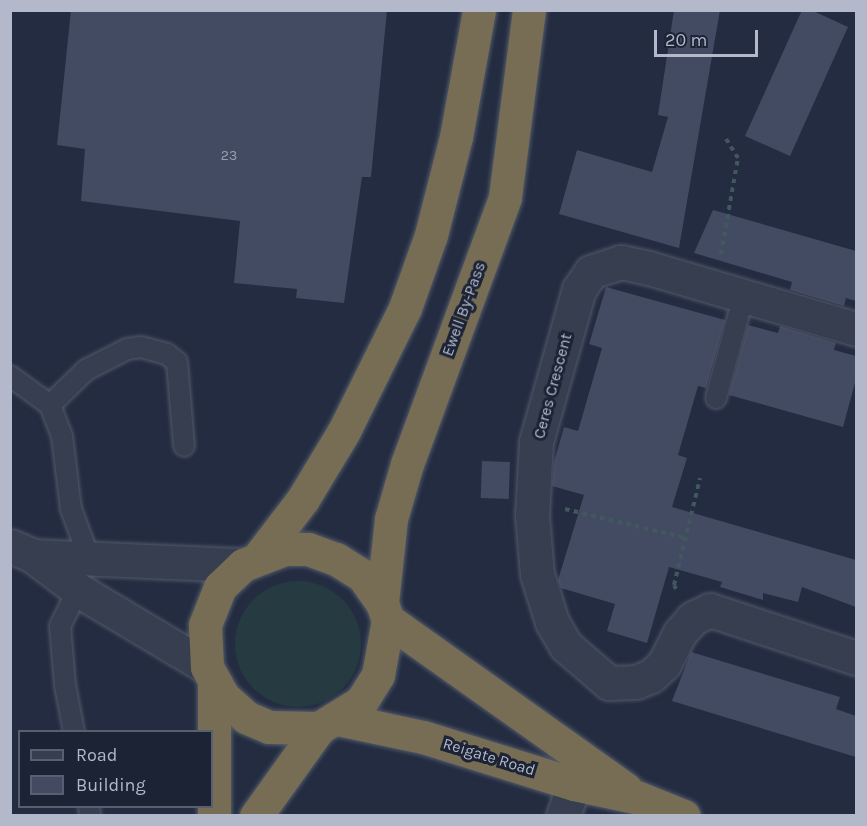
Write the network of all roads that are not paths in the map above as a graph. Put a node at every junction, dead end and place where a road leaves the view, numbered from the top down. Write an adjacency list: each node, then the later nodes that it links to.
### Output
1 (479, 10): 11 (highway)
2 (529, 10): 13 (highway, Ewell By-Pass)
3 (730, 291): 4 (street, Ceres Crescent); 6 (lane); 14 (street, Ceres Crescent)
4 (856, 328)
5 (10, 376): 7 (lane)
6 (716, 398)
7 (50, 405): 8 (lane); 10 (lane)
8 (184, 446)
9 (22, 551): 10 (street); 12 (street)
10 (89, 558): 11 (street)
11 (252, 560): 13 (highway); 15 (highway)
12 (78, 590): 15 (street); 17 (lane)
13 (385, 611): 16 (highway, Ewell By-Pass); 21 (highway, Reigate Road)
14 (856, 658)
15 (211, 675): 16 (highway); 18 (highway)
16 (329, 724): 20 (highway, Reigate Road); 23 (highway, Ewell By-Pass)
17 (74, 730)
18 (212, 730)
19 (213, 769): 22 (highway)
20 (574, 784): 21 (highway, Reigate Road); 24 (street)
21 (639, 798): 25 (highway, Reigate Road)
22 (214, 816)
23 (256, 816)
24 (563, 816)
25 (684, 816)

